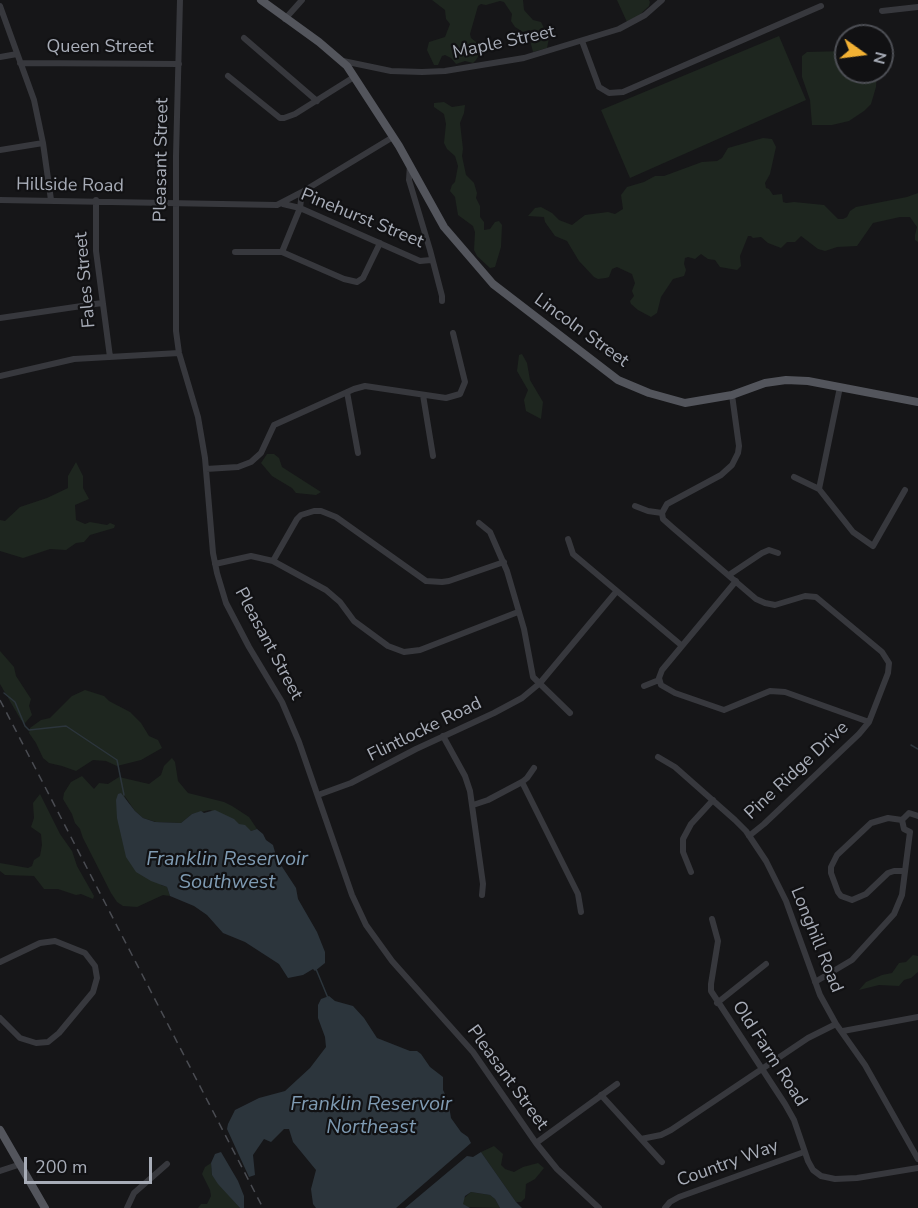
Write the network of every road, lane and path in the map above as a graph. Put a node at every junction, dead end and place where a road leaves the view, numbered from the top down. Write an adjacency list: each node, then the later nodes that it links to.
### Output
1 (180, 0): 18 (street, Pleasant Street)
2 (261, 0): 11 (main road, Lincoln Street)
3 (302, 0): 11 (street)
4 (662, 0): 13 (street, Maple Street)
5 (905, 0): 9 (street)
6 (820, 6): 13 (street)
7 (918, 7): 9 (street)
8 (0, 9): 14 (street)
9 (907, 9): 10 (street)
10 (882, 11)
11 (285, 19): 16 (main road, Lincoln Street)
12 (244, 38): 21 (street)
13 (582, 41): 16 (street, Maple Street)
14 (17, 54): 15 (street); 17 (street)
15 (0, 57)
16 (343, 61): 20 (main road, Lincoln Street)
17 (20, 63): 18 (street, Queen Street); 23 (street)
18 (178, 64): 30 (street, Pleasant Street)
19 (228, 76): 21 (street)
20 (354, 77): 21 (street); 22 (main road, Lincoln Street)
21 (317, 100)
22 (393, 136): 25 (main road, Lincoln Street); 26 (street)
23 (43, 143): 24 (street); 28 (street)
24 (0, 150)
25 (410, 165): 36 (street); 47 (main road, Lincoln Street)
26 (302, 192): 31 (street); 32 (street)
27 (0, 200): 28 (street, Hillside Road)
28 (51, 200): 29 (street, Hillside Road)
29 (96, 200): 30 (street, Hillside Road); 38 (street, Fales Street)
30 (177, 203): 31 (street, Hillside Road); 41 (street, Pleasant Street)
31 (282, 204): 32 (street, Pinehurst Street)
32 (300, 208): 33 (street, Pinehurst Street); 35 (street)
33 (380, 243): 35 (street); 36 (street, Pinehurst Street)
34 (235, 252): 35 (street)
35 (282, 252)
36 (431, 260): 37 (street)
37 (441, 301)
38 (102, 303): 39 (street); 42 (street, Fales Street)
39 (0, 318)
40 (453, 333): 46 (street)
41 (179, 353): 42 (street); 51 (street, Pleasant Street)
42 (110, 357): 43 (street)
43 (0, 376)
44 (840, 387): 47 (main road, Lincoln Street); 48 (main road, Lincoln Street); 53 (street)
45 (347, 392): 46 (street); 49 (street); 51 (street)
46 (423, 395): 50 (street)
47 (732, 395): 56 (street)
48 (918, 402)
49 (358, 453)
50 (433, 456)
51 (206, 470): 62 (street, Pleasant Street)
52 (794, 477): 53 (street)
53 (819, 489): 54 (street)
54 (905, 490)
55 (635, 506): 56 (street)
56 (662, 513): 63 (street, Pine Ridge Drive)
57 (479, 523): 61 (street)
58 (568, 539): 65 (street)
59 (778, 553): 63 (street)
60 (273, 561): 61 (street); 62 (street); 66 (street)
61 (504, 562): 66 (street)
62 (215, 564): 77 (street, Pleasant Street)
63 (729, 575): 64 (street, Pine Ridge Drive)
64 (736, 581): 67 (street); 72 (street, Pine Ridge Drive)
65 (616, 592): 67 (street); 69 (street, Flintlocke Road)
66 (518, 612): 69 (street)
67 (681, 645): 68 (street)
68 (659, 680): 70 (street); 72 (street)
69 (540, 683): 71 (street); 73 (street, Flintlocke Road)
70 (644, 686)
71 (570, 713)
72 (869, 722): 84 (street, Pine Ridge Drive)
73 (444, 736): 77 (street, Flintlocke Road); 79 (street)
74 (658, 757): 78 (street, Longhill Road)
75 (534, 768): 76 (street)
76 (522, 782): 79 (street); 88 (street)
77 (318, 795): 103 (street, Pleasant Street)
78 (712, 800): 84 (street, Longhill Road); 86 (street)
79 (473, 805): 87 (street)
80 (918, 816): 81 (street)
81 (902, 820): 83 (street); 85 (street)
82 (918, 829): 83 (street)
83 (910, 832): 85 (street)
84 (749, 836): 92 (street, Longhill Road)
85 (905, 871): 92 (street)
86 (691, 872)
87 (482, 895)
88 (581, 912)
89 (712, 918): 93 (street, Old Farm Road)
90 (0, 962): 94 (street)
91 (766, 964): 93 (street)
92 (815, 982): 96 (street, Longhill Road)
93 (717, 1003): 98 (street, Old Farm Road)
94 (0, 1018)
95 (918, 1019): 97 (street)
96 (836, 1024): 97 (street, Longhill Road); 98 (street)
97 (843, 1031): 105 (street, Longhill Road)
98 (762, 1068): 102 (street); 104 (street, Old Farm Road)
99 (617, 1084): 100 (street)
100 (602, 1095): 102 (street); 103 (street)
101 (0, 1130): 107 (main road)
102 (641, 1139): 106 (street)
103 (536, 1143): 113 (street, Pleasant Street)
104 (804, 1152): 109 (street, Old Farm Road); 114 (street, Country Way)
105 (918, 1159)
106 (662, 1162)
107 (21, 1164): 110 (street); 111 (main road)
108 (167, 1164): 112 (street)
109 (918, 1168)
110 (0, 1171)
111 (45, 1208)
112 (127, 1208)
113 (599, 1208)
114 (665, 1208)

